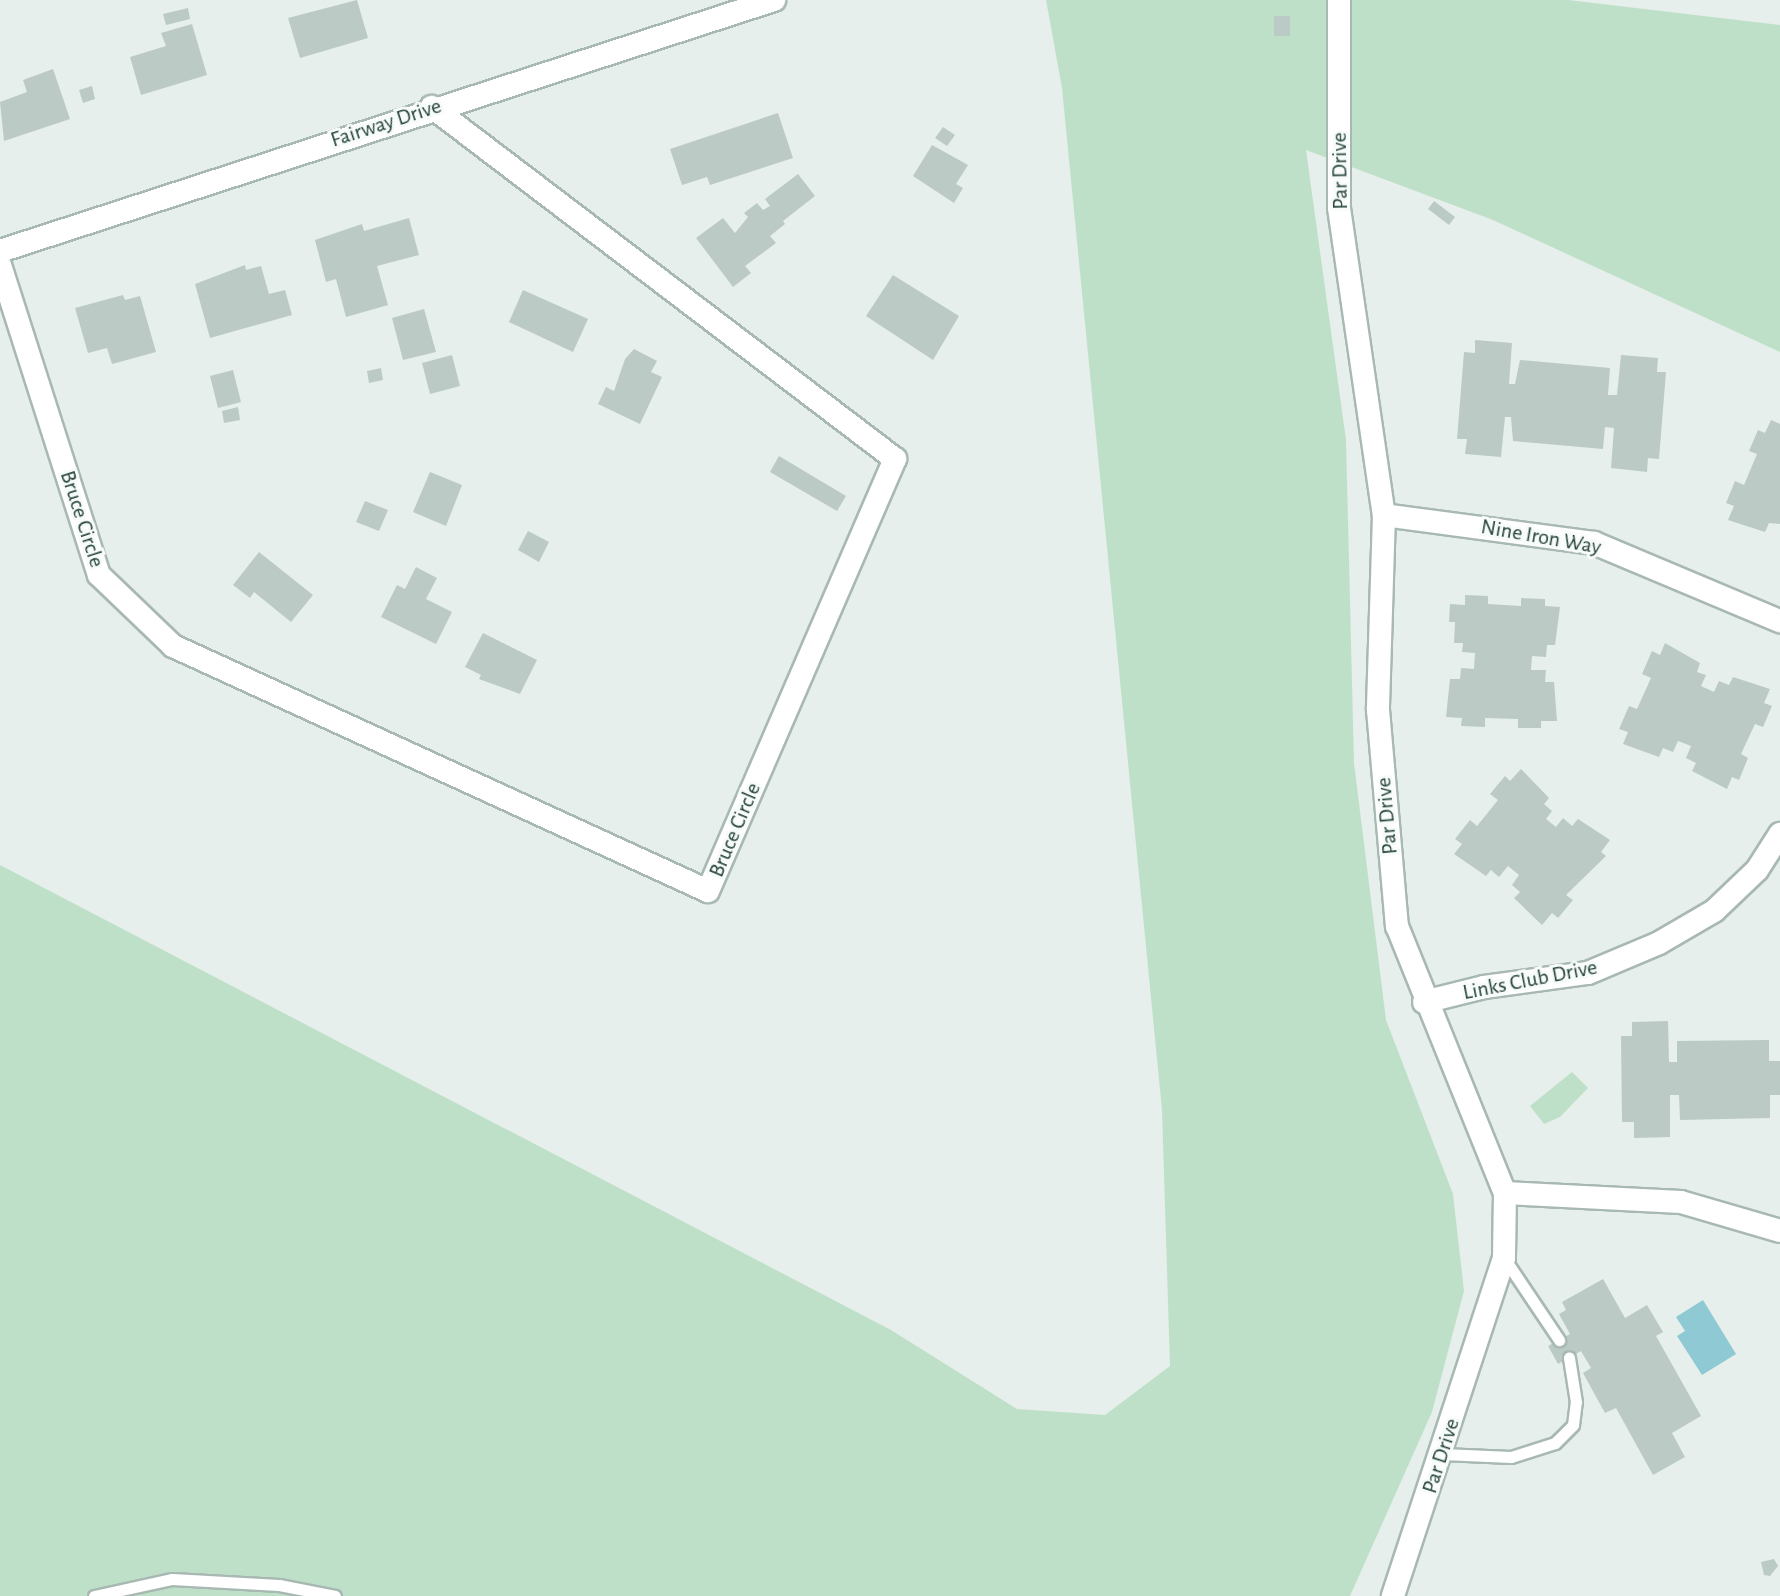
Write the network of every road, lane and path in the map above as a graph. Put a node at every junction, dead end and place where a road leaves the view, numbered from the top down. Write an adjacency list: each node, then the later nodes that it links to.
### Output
1 (774, 0): 3 (street, Fairway Drive)
2 (1339, 0): 6 (street, Par Drive)
3 (432, 107): 4 (street, Fairway Drive); 5 (street, Bruce Circle)
4 (0, 251)
5 (0, 265)
6 (1384, 515): 7 (street, Nine Iron Way); 9 (street, Par Drive)
7 (1780, 621)
8 (1780, 834): 9 (street, Links Club Drive)
9 (1424, 1002): 10 (street, Par Drive)
10 (1505, 1193): 11 (street); 12 (street, Par Drive)
11 (1780, 1231)
12 (1504, 1258): 13 (lane); 15 (street, Par Drive)
13 (1559, 1340)
14 (1569, 1358): 15 (lane)
15 (1442, 1454): 18 (street, Par Drive)
16 (94, 1596): 17 (lane)
17 (335, 1596)
18 (1393, 1596)

